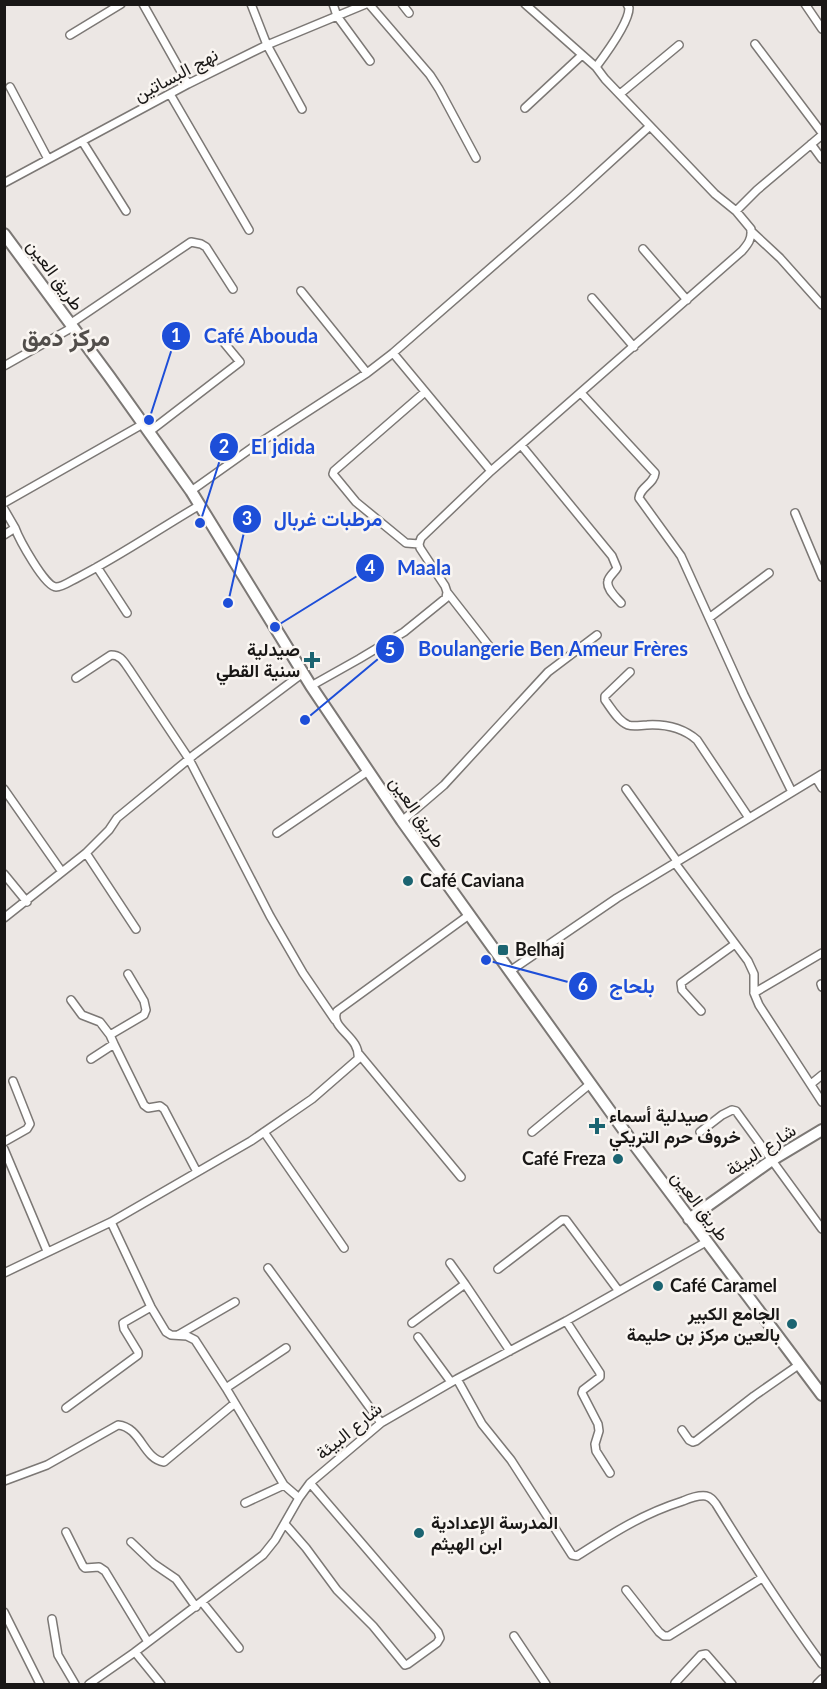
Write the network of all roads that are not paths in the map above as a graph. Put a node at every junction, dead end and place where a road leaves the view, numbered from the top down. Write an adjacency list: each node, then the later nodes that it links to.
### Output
1 (121, 4): 13 (street)
2 (143, 4): 20 (street)
3 (251, 4): 15 (street)
4 (333, 4): 11 (street)
5 (367, 4): 11 (street, نهج البساتين); 30 (street)
6 (402, 4): 10 (street)
7 (525, 4): 17 (street)
8 (627, 4): 19 (street)
9 (805, 4): 12 (street)
10 (409, 13)
11 (337, 16): 15 (street, نهج البساتين); 18 (street)
12 (822, 29)
13 (70, 34)
14 (755, 44): 27 (street)
15 (267, 45): 20 (street, نهج البساتين); 25 (street)
16 (680, 45): 23 (street)
17 (582, 55): 19 (street); 24 (street)
18 (370, 61)
19 (597, 68): 23 (street)
20 (188, 84): 22 (street, نهج البساتين)
21 (10, 87): 31 (street)
22 (170, 94): 28 (street, نهج البساتين); 36 (street)
23 (620, 94): 26 (street)
24 (525, 108)
25 (302, 109)
26 (650, 126): 35 (street); 48 (street)
27 (822, 134): 29 (street)
28 (82, 141): 31 (street, نهج البساتين); 34 (street)
29 (811, 144): 32 (street); 35 (street)
30 (476, 158)
31 (48, 159): 33 (street, نهج البساتين)
32 (822, 159)
33 (4, 183)
34 (126, 211)
35 (736, 211): 37 (street)
36 (249, 230)
37 (751, 231): 43 (street); 44 (street)
38 (4, 234): 45 (main road, طريق العين)
39 (643, 249): 43 (street)
40 (233, 289): 45 (street)
41 (301, 291): 50 (street)
42 (592, 298): 47 (street)
43 (687, 300): 47 (street)
44 (822, 305)
45 (71, 326): 49 (street); 53 (main road, طريق العين)
46 (221, 339): 53 (street)
47 (634, 346): 52 (street)
48 (393, 353): 50 (street); 51 (street)
49 (4, 366)
50 (367, 373): 56 (street)
51 (425, 392): 55 (street); 63 (street)
52 (581, 393): 54 (street); 70 (street)
53 (146, 428): 56 (main road, طريق العين); 57 (street)
54 (521, 445): 55 (street); 68 (street)
55 (491, 471): 63 (street)
56 (191, 491): 58 (main road, طريق العين)
57 (4, 503)
58 (200, 505): 64 (street); 74 (main road, طريق العين)
59 (4, 509): 61 (street)
60 (795, 513): 66 (street)
61 (15, 528): 62 (street); 64 (street)
62 (4, 535)
63 (419, 544): 67 (street)
64 (97, 567): 69 (street)
65 (769, 573): 70 (street)
66 (822, 577)
67 (447, 592): 72 (street); 76 (street)
68 (621, 603)
69 (127, 613)
70 (709, 618): 83 (street)
71 (597, 635): 85 (street)
72 (493, 651)
73 (630, 672): 84 (street)
74 (303, 673): 76 (main road, طريق العين); 77 (street)
75 (76, 678): 77 (street)
76 (311, 686): 78 (main road, طريق العين)
77 (189, 759): 87 (street); 102 (street)
78 (368, 771): 85 (main road, طريق العين); 86 (street)
79 (819, 776): 80 (street); 83 (street)
80 (822, 788)
81 (4, 789): 89 (street)
82 (626, 789): 88 (street)
83 (792, 792): 84 (street)
84 (749, 818): 88 (street)
85 (402, 821): 92 (main road, طريق العين)
86 (277, 833)
87 (86, 853): 89 (street); 94 (street)
88 (676, 862): 95 (street); 97 (street)
89 (62, 872): 91 (street)
90 (4, 874): 91 (street)
91 (27, 902): 93 (street)
92 (469, 915): 97 (main road, طريق العين); 102 (street)
93 (4, 918)
94 (136, 929)
95 (735, 944): 99 (street); 101 (street)
96 (822, 953): 99 (street)
97 (510, 971): 109 (main road, طريق العين)
98 (128, 974): 103 (street)
99 (754, 993): 110 (street)
100 (71, 1000): 103 (street)
101 (701, 1011)
102 (336, 1022): 105 (street)
103 (110, 1035): 104 (street)
104 (114, 1044): 106 (street); 119 (street)
105 (359, 1054): 113 (street); 120 (street)
106 (91, 1059)
107 (822, 1075): 110 (street)
108 (13, 1082): 116 (street)
109 (590, 1084): 114 (street); 121 (main road, طريق العين)
110 (811, 1084): 111 (street)
111 (822, 1102)
112 (822, 1130): 118 (main road, شارع البيئة)
113 (264, 1132): 119 (street); 125 (street)
114 (532, 1132)
115 (700, 1132): 118 (street)
116 (4, 1142)
117 (4, 1149): 126 (street)
118 (772, 1160): 121 (main road, شارع البيئة); 123 (street)
119 (196, 1172): 122 (street)
120 (461, 1177)
121 (689, 1219): 124 (main road, طريق العين)
122 (111, 1222): 126 (street); 134 (street)
123 (822, 1229)
124 (706, 1242): 132 (street, شارع البيئة); 141 (main road, طريق العين)
125 (344, 1248)
126 (47, 1251): 130 (street)
127 (450, 1263): 131 (street)
128 (268, 1268): 147 (street)
129 (498, 1269): 132 (street)
130 (4, 1273)
131 (465, 1284): 136 (street); 140 (street)
132 (618, 1290): 135 (street, شارع البيئة)
133 (235, 1302): 137 (street)
134 (151, 1307): 137 (street); 146 (street)
135 (566, 1321): 140 (street, شارع البيئة); 149 (street)
136 (412, 1323)
137 (178, 1335): 143 (street)
138 (418, 1337): 142 (street)
139 (286, 1348): 143 (street)
140 (510, 1351): 142 (street, شارع البيئة)
141 (800, 1364): 144 (main road, طريق العين); 148 (street)
142 (454, 1381): 147 (street, شارع البيئة); 158 (street)
143 (226, 1388): 145 (street)
144 (822, 1395)
145 (235, 1403): 150 (street); 152 (street)
146 (66, 1408)
147 (381, 1423): 151 (street, شارع البيئة)
148 (682, 1430)
149 (610, 1473)
150 (4, 1481)
151 (310, 1483): 153 (street, شارع البيئة); 155 (street)
152 (284, 1485): 153 (street); 154 (street)
153 (299, 1498): 155 (street, شارع البيئة)
154 (245, 1503)
155 (285, 1524): 160 (street, شارع البيئة)
156 (66, 1532): 164 (street)
157 (131, 1542): 160 (street)
158 (762, 1578): 159 (street); 167 (street)
159 (626, 1590)
160 (199, 1604): 164 (street, شارع البيئة); 165 (street)
161 (4, 1612): 170 (street)
162 (52, 1619): 171 (street)
163 (514, 1636): 174 (street)
164 (148, 1642): 166 (street, شارع البيئة)
165 (239, 1648)
166 (135, 1652): 172 (street, شارع البيئة); 173 (street)
167 (822, 1664)
168 (822, 1679): 176 (street)
169 (675, 1683): 175 (street)
170 (40, 1684)
171 (75, 1684)
172 (89, 1684)
173 (160, 1684)
174 (546, 1684)
175 (732, 1684)
176 (818, 1684)

